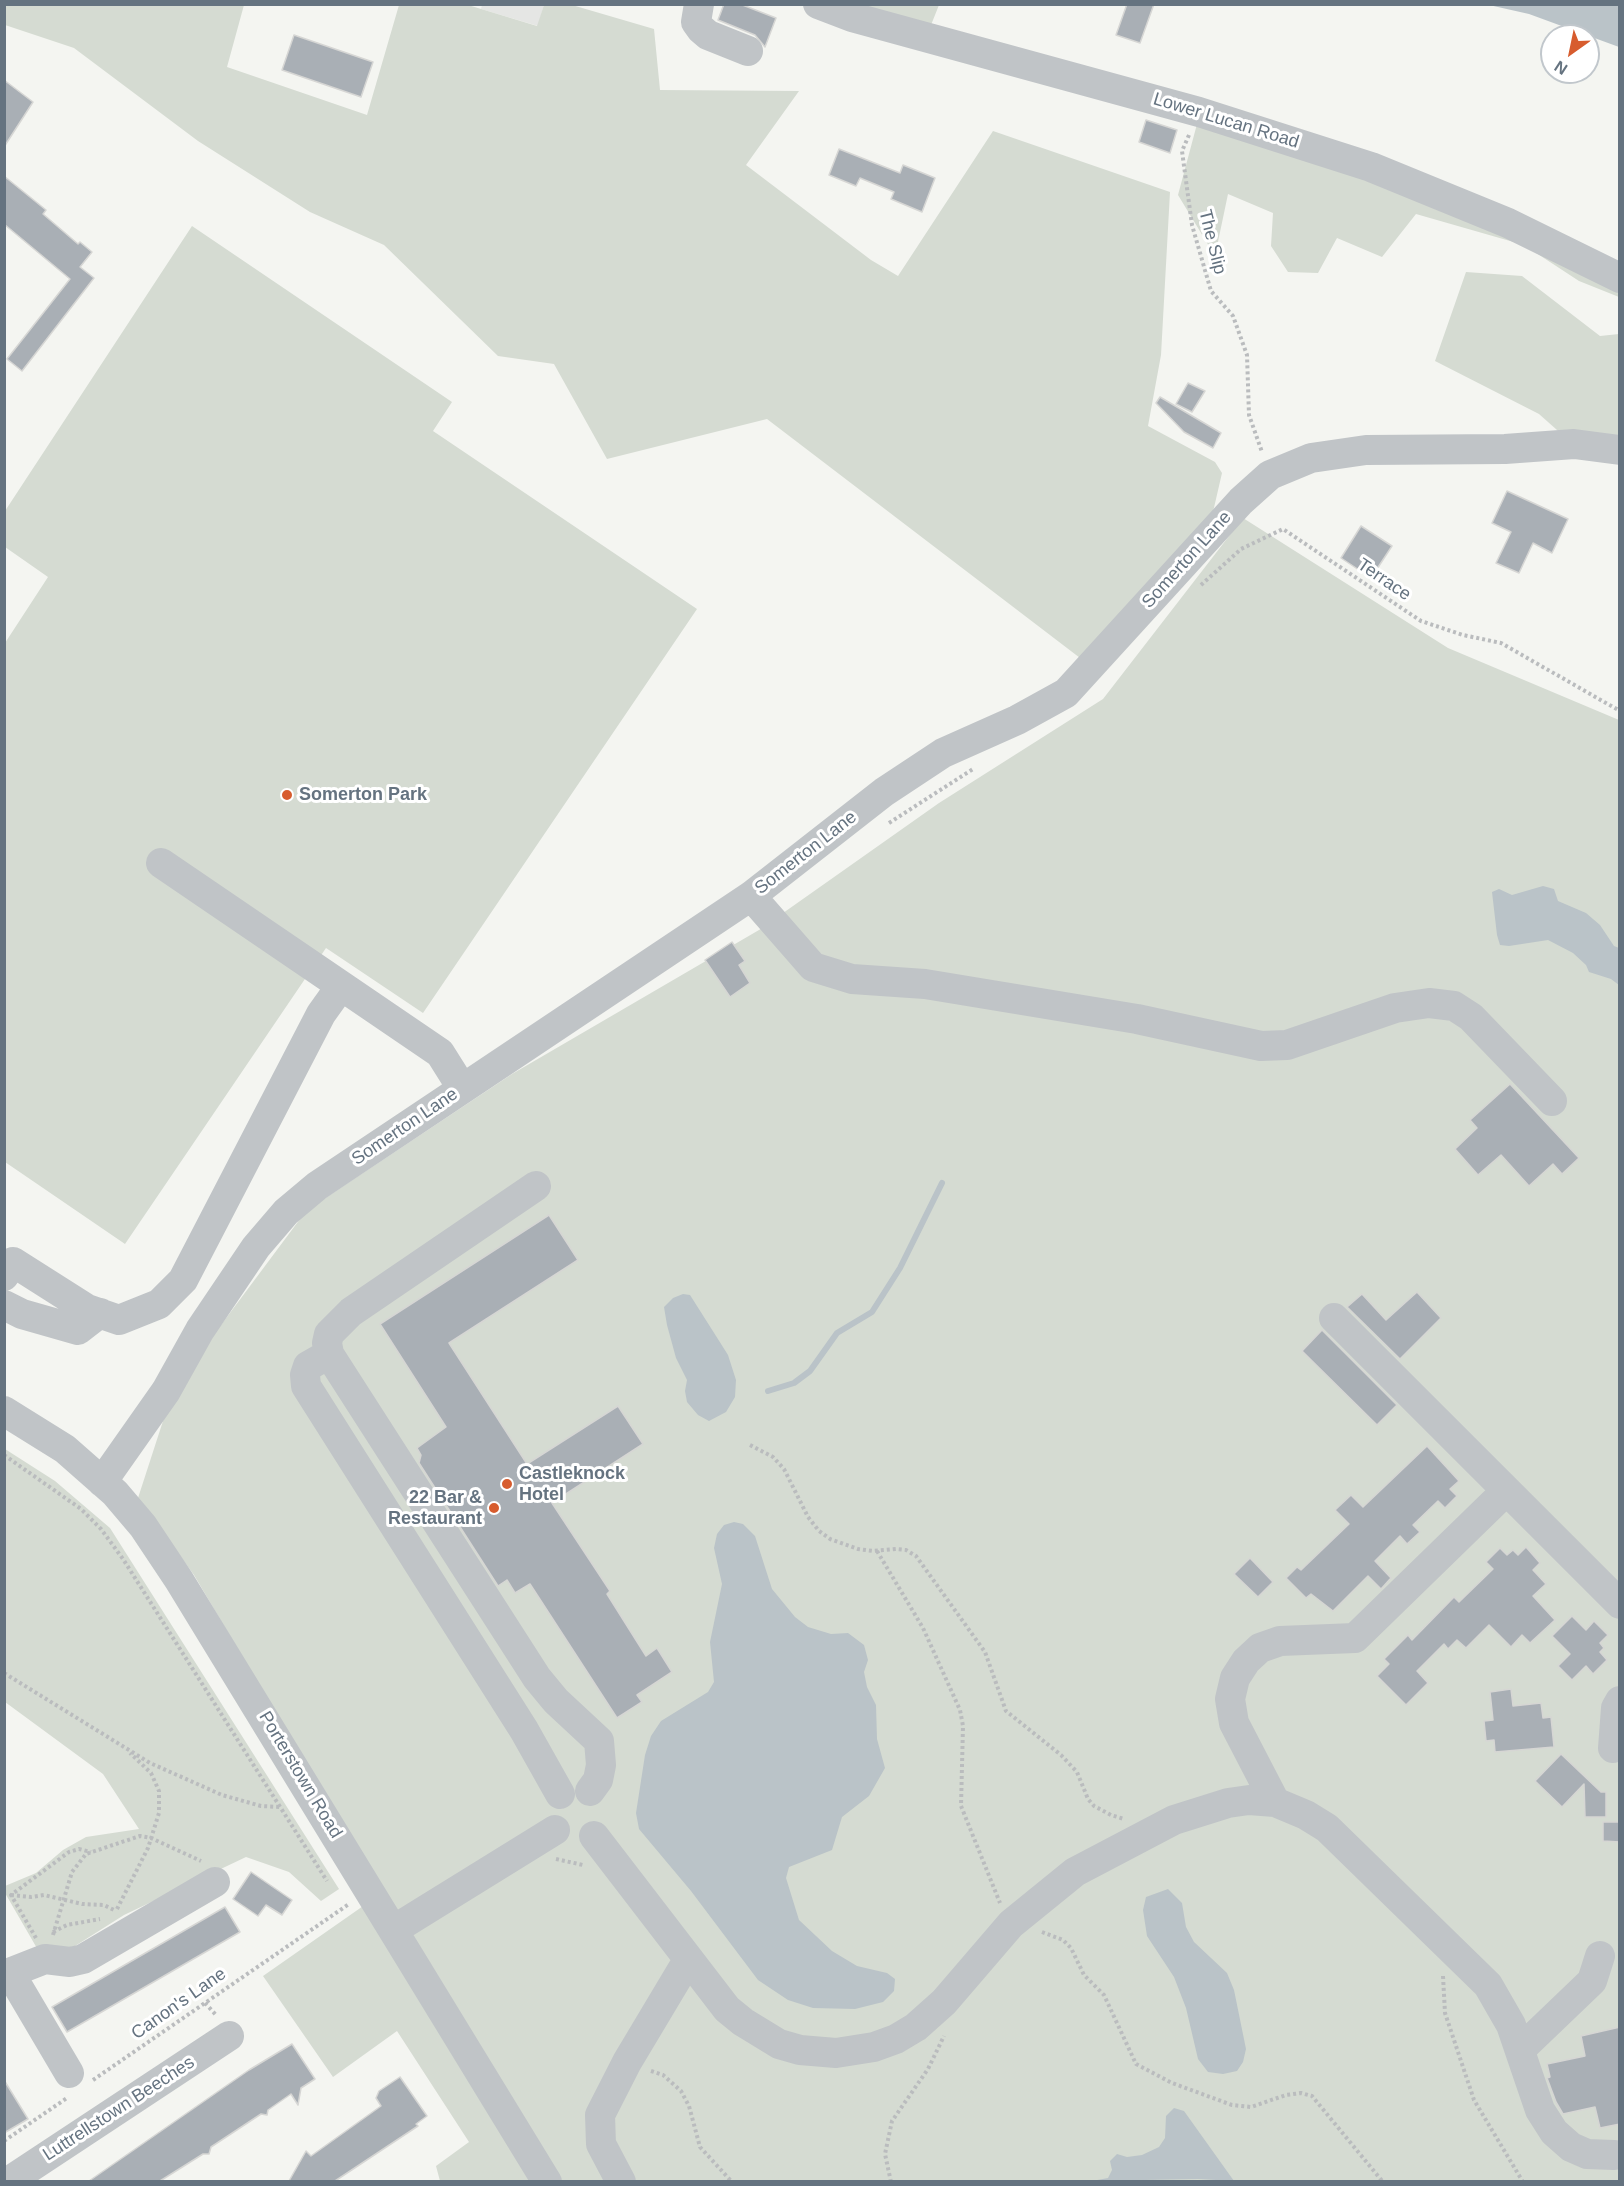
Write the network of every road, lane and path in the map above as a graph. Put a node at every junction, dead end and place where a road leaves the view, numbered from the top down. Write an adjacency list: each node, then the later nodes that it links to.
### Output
1 (699, 4): 3 (street)
2 (818, 4): 4 (street, Lower Lucan Road)
3 (748, 51)
4 (1199, 112): 5 (street, Lower Lucan Road); 7 (path, The Slip)
5 (1620, 278)
6 (1620, 450): 7 (street, Somerton Lane)
7 (1270, 475): 11 (street, Somerton Lane)
8 (1199, 587): 9 (path, Terrace)
9 (1620, 711)
10 (161, 863): 12 (street)
11 (751, 896): 13 (street, Somerton Lane); 14 (street)
12 (341, 986): 13 (street); 18 (street)
13 (462, 1088): 24 (street, Somerton Lane)
14 (1552, 1101)
15 (536, 1186): 20 (street)
16 (4, 1276): 18 (street)
17 (4, 1305): 18 (street)
18 (100, 1313)
19 (1334, 1318): 25 (street)
20 (329, 1354): 27 (street); 28 (street)
21 (4, 1411): 24 (street, Porterstown Road)
22 (750, 1445): 26 (path)
23 (4, 1455): 37 (path)
24 (102, 1482): 46 (street, Porterstown Road)
25 (1505, 1492): 29 (street); 36 (street)
26 (877, 1551): 38 (path); 51 (path)
27 (476, 1581): 28 (street); 34 (street)
28 (442, 1601): 35 (street)
29 (1620, 1604)
30 (4, 1673): 32 (path)
31 (1620, 1701): 33 (street)
32 (123, 1746): 37 (path); 40 (path)
33 (1613, 1748)
34 (590, 1791): 35 (street); 39 (street)
35 (560, 1794): 41 (street)
36 (1275, 1802): 38 (street); 54 (street)
37 (280, 1807): 44 (path)
38 (1160, 1826): 51 (street)
39 (594, 1836): 41 (street); 57 (street)
40 (151, 1839): 42 (path); 45 (path); 49 (path)
41 (552, 1844): 43 (path); 52 (street)
42 (91, 1852): 47 (path); 48 (path)
43 (589, 1867)
44 (327, 1881)
45 (215, 1882): 55 (street)
46 (370, 1890): 52 (street, Porterstown Road); 63 (path, Canon's Lane)
47 (10, 1895): 48 (path); 53 (path)
48 (63, 1901): 49 (path); 53 (path)
49 (116, 1911): 55 (path)
50 (104, 1919): 53 (path)
51 (1014, 1922): 57 (street); 71 (path)
52 (395, 1929): 67 (street, Porterstown Road)
53 (50, 1945): 55 (street); 58 (street)
54 (1450, 1945): 61 (street); 72 (path)
55 (96, 1951)
56 (1600, 1956): 61 (street)
57 (688, 1960): 62 (street)
58 (7, 1974): 63 (street)
59 (947, 2028): 70 (path)
60 (229, 2036): 66 (street, Luttrellstown Beeches)
61 (1521, 2049): 65 (street)
62 (627, 2062): 68 (street); 69 (path)
63 (77, 2083): 64 (path, Canon's Lane)
64 (4, 2141)
65 (1614, 2155)
66 (8, 2181)
67 (547, 2181)
68 (621, 2181)
69 (732, 2181)
70 (891, 2181)
71 (1383, 2181)
72 (1523, 2181)

